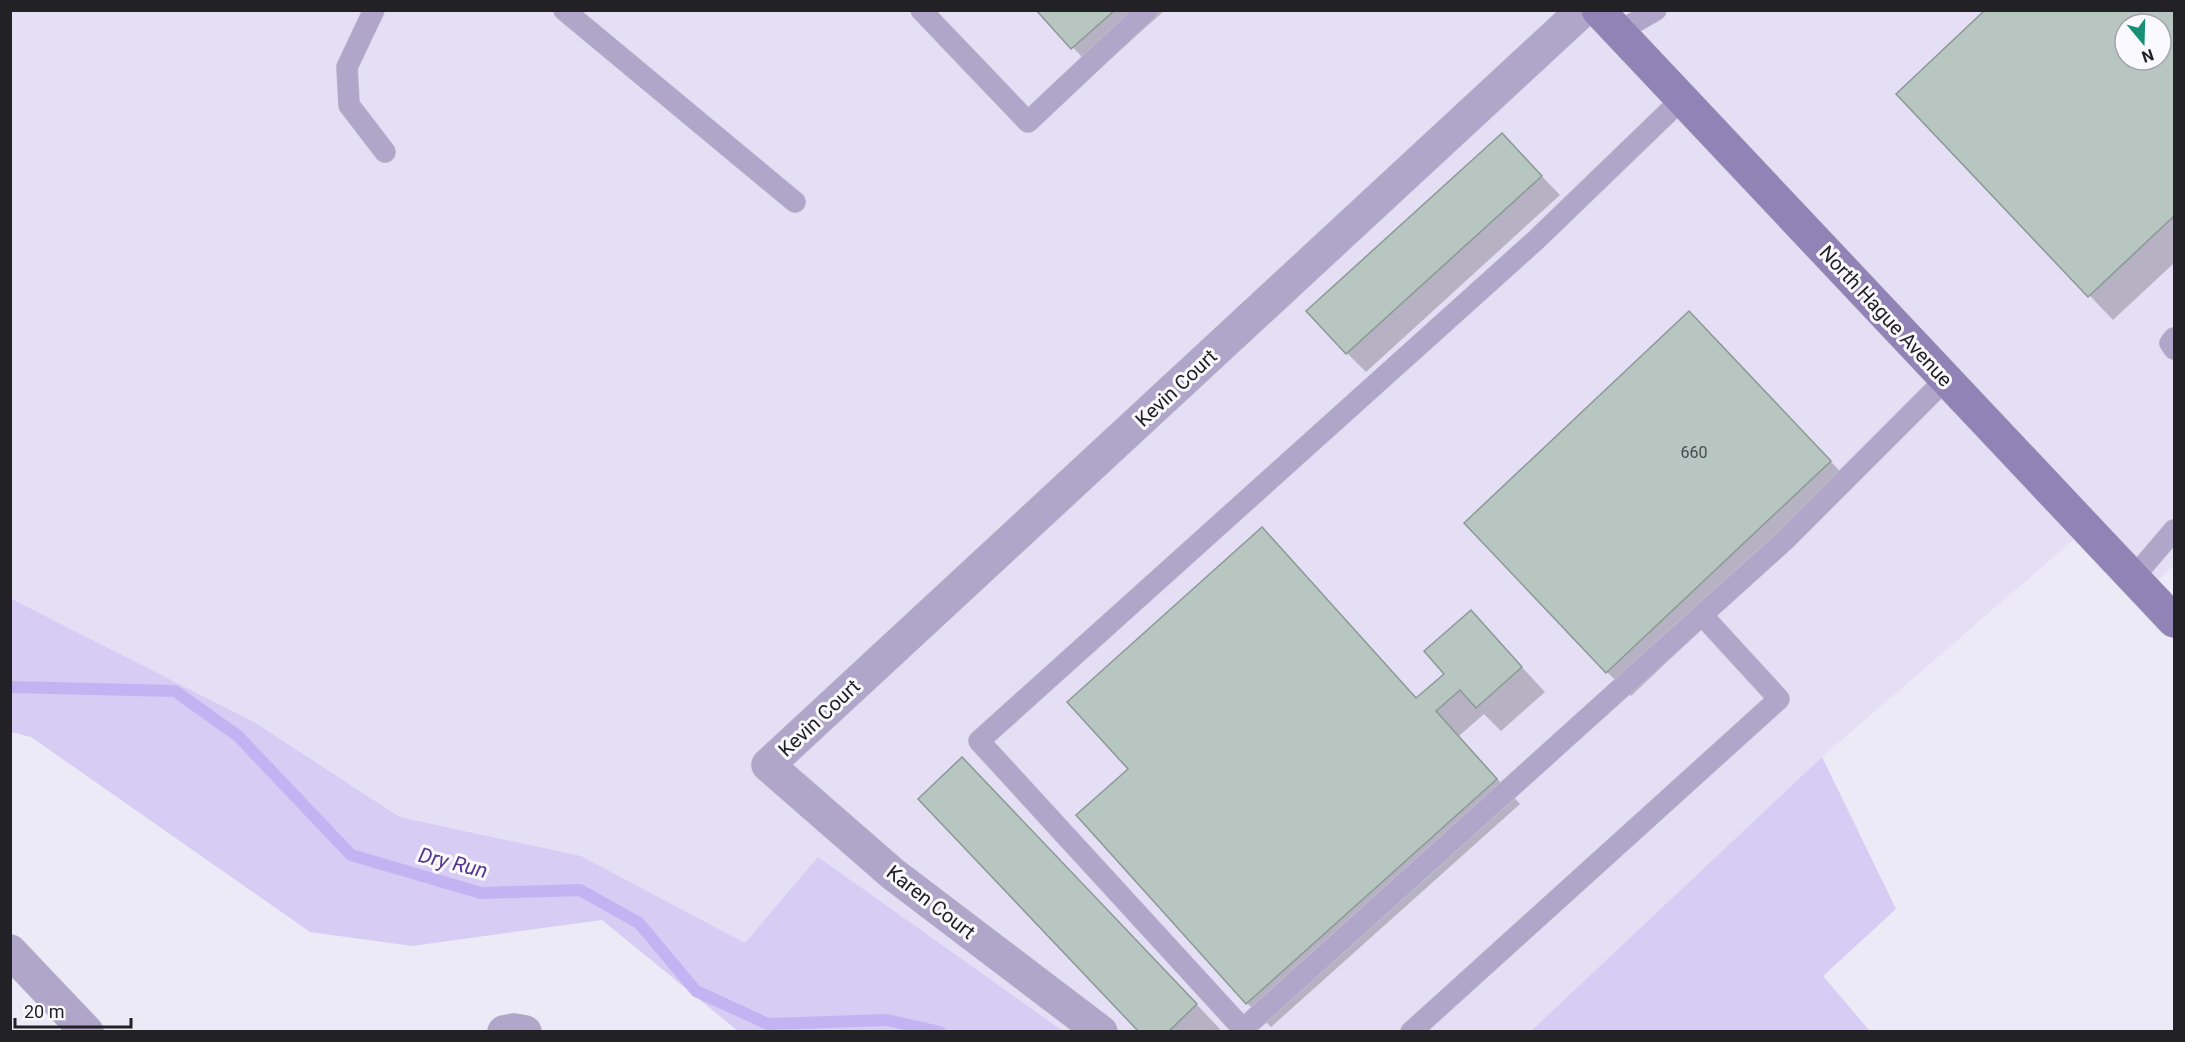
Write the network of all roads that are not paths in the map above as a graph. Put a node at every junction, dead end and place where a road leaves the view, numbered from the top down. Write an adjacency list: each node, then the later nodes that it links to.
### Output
1 (374, 10): 9 (lane)
2 (564, 10): 10 (lane)
3 (921, 10): 4 (lane)
4 (1147, 10)
5 (1583, 10): 18 (street, Kevin Court)
6 (1656, 10): 7 (lane)
7 (1608, 21): 8 (main road, North Hague Avenue)
8 (1682, 99): 13 (main road, North Hague Avenue); 20 (lane)
9 (385, 152)
10 (795, 202)
11 (2175, 338): 12 (lane)
12 (2175, 349)
13 (1946, 379): 15 (main road, North Hague Avenue); 16 (lane)
14 (2175, 530): 15 (lane)
15 (2133, 578): 17 (main road, North Hague Avenue)
16 (1702, 615): 20 (lane); 25 (lane)
17 (2175, 621)
18 (768, 765): 24 (street, Karen Court)
19 (10, 951): 21 (street)
20 (1245, 1030)
21 (87, 1032)
22 (504, 1032): 23 (street)
23 (525, 1032)
24 (1101, 1032)
25 (1411, 1032)

